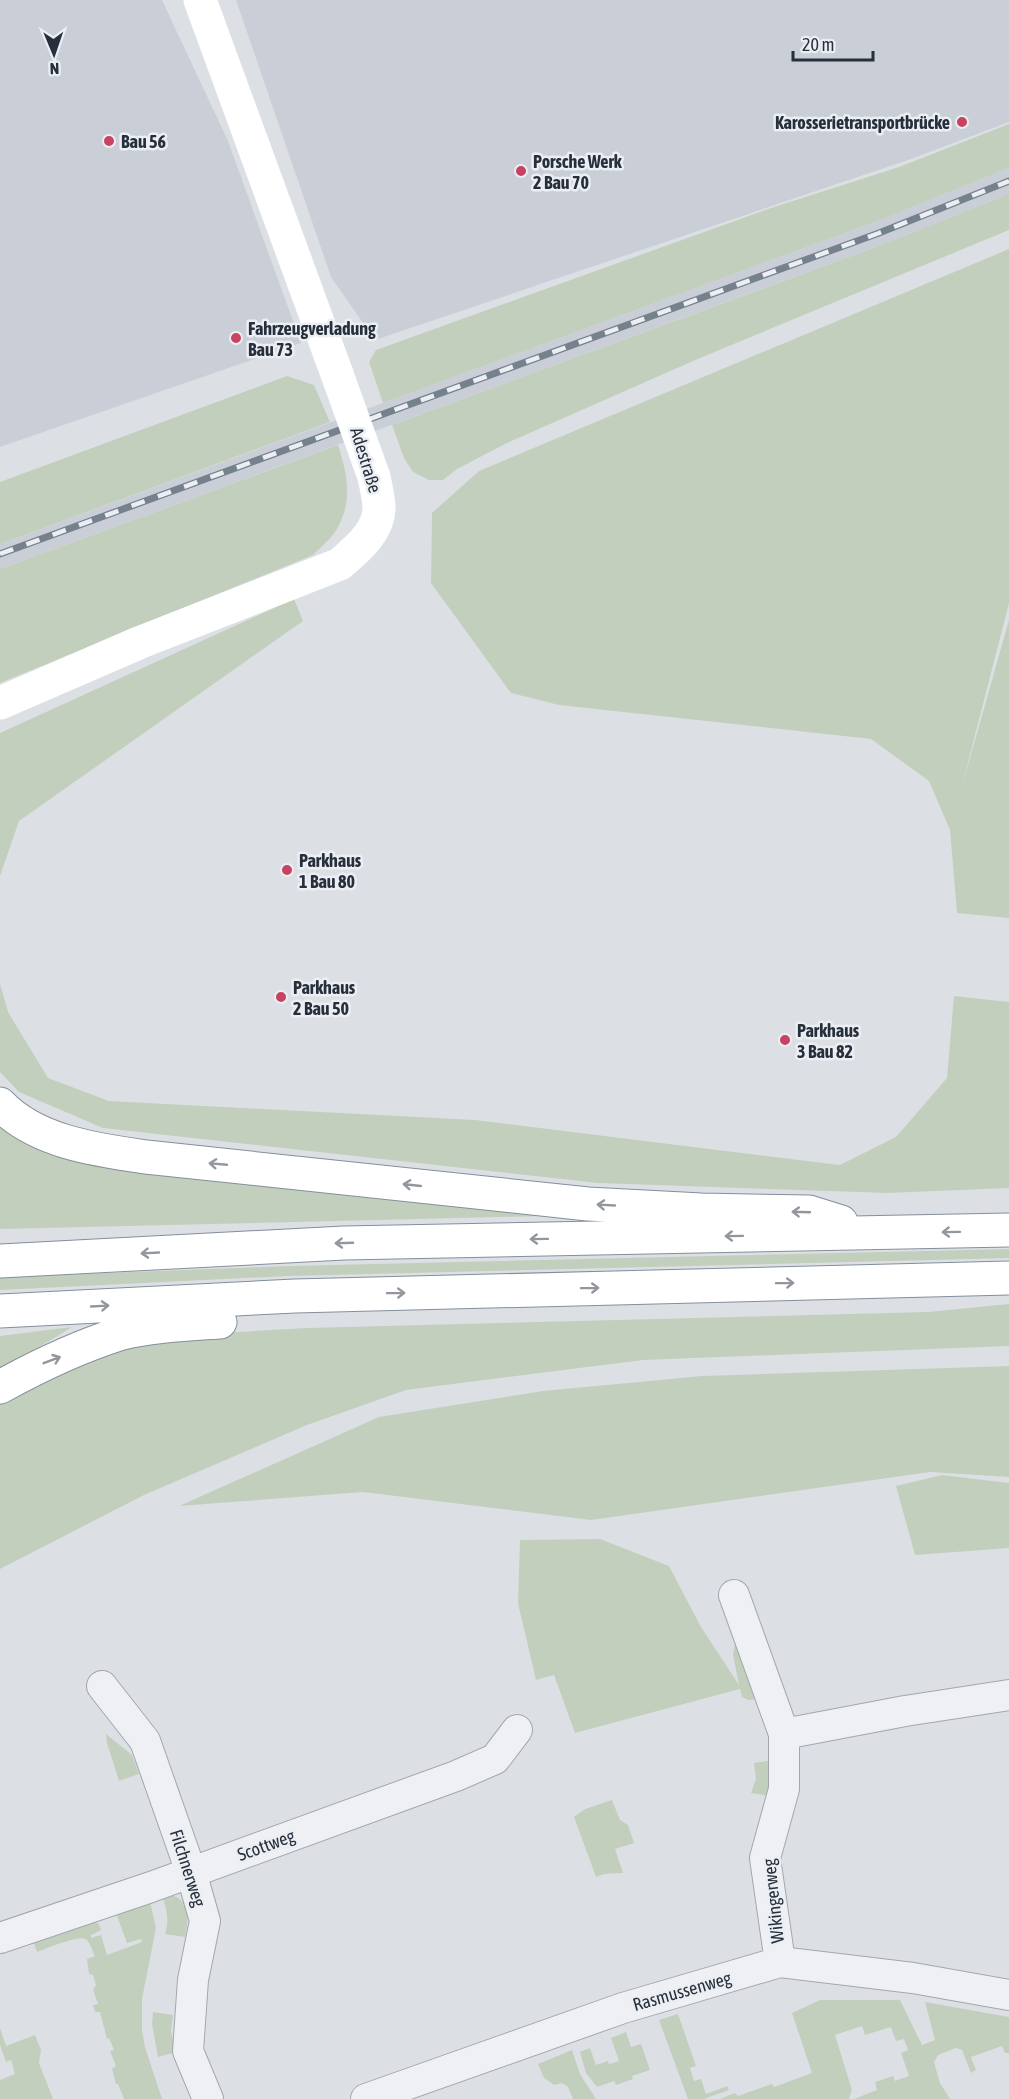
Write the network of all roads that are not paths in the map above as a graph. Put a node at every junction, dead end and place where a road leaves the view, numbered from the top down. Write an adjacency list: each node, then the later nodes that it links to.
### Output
1 (200, 0): 2 (main road, Adestraße, bridge)
2 (0, 704)
3 (0, 1104): 5 (main road, one-way to 3)
4 (1009, 1230): 5 (main road, one-way to 5)
5 (877, 1233): 6 (main road, one-way to 6)
6 (2, 1260)
7 (1009, 1278): 8 (main road, one-way to 7)
8 (295, 1296): 9 (main road, one-way to 8); 10 (main road, one-way to 8)
9 (0, 1311)
10 (0, 1387)
11 (734, 1595): 15 (street, Wikingerweg)
12 (102, 1686): 16 (street, Filchnerweg)
13 (1009, 1695): 15 (street)
14 (517, 1730): 16 (street, Scottweg)
15 (784, 1734): 18 (street, Wikingerweg)
16 (191, 1872): 17 (street, Scottweg); 20 (street, Filchnerweg)
17 (0, 1938)
18 (780, 1962): 19 (street, Rasmussenweg); 21 (street, Rasmussenweg)
19 (1009, 1995)
20 (208, 2099)
21 (366, 2099)

